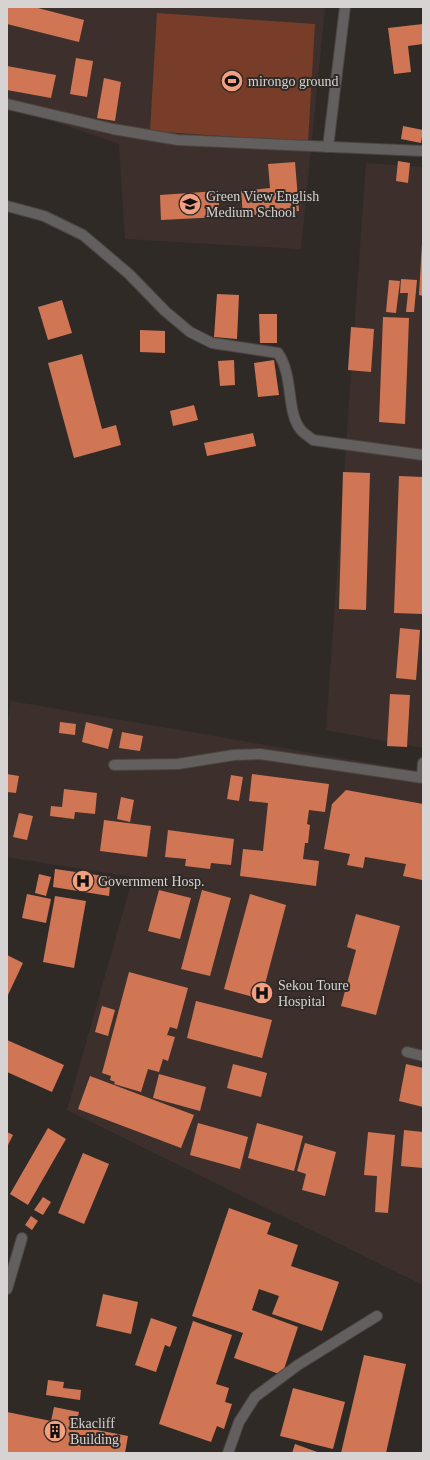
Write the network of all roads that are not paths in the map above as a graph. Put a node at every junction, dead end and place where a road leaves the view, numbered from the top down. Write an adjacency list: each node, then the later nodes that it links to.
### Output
1 (345, 7): 3 (street)
2 (7, 104): 3 (street)
3 (328, 147): 4 (street)
4 (423, 151)
5 (7, 206): 6 (street)
6 (423, 455)
7 (423, 762): 9 (street)
8 (114, 765): 9 (street)
9 (422, 777)
10 (407, 1052): 11 (street)
11 (423, 1056)
12 (22, 1238): 13 (street)
13 (7, 1289)
14 (377, 1316): 15 (street)
15 (228, 1453)

